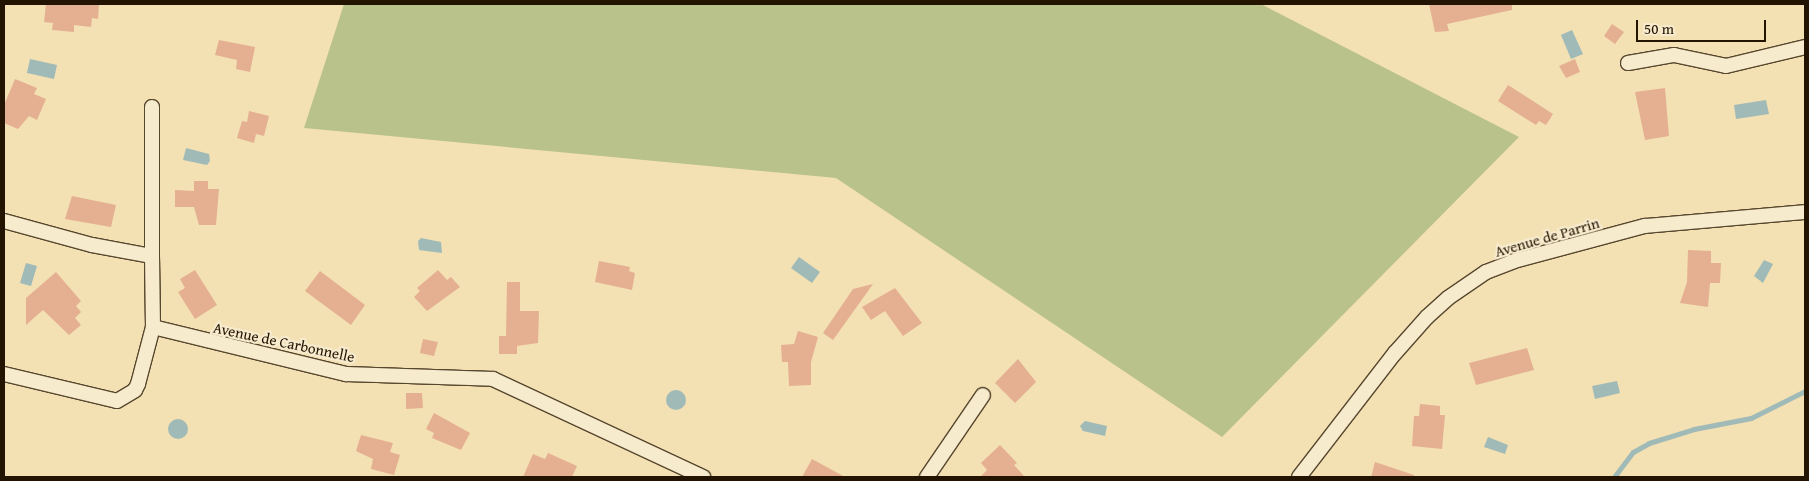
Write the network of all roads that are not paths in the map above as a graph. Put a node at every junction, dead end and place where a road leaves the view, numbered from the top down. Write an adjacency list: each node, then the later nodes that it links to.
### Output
1 (1805, 47): 2 (street)
2 (1628, 63)
3 (152, 107): 6 (street)
4 (1805, 212): 12 (street, Avenue de Parrin)
5 (4, 221): 6 (street)
6 (152, 256): 7 (street)
7 (152, 328): 8 (street); 10 (street, Avenue de Carbonnelle)
8 (4, 374)
9 (983, 395): 11 (street)
10 (703, 477)
11 (927, 477)
12 (1299, 477)

